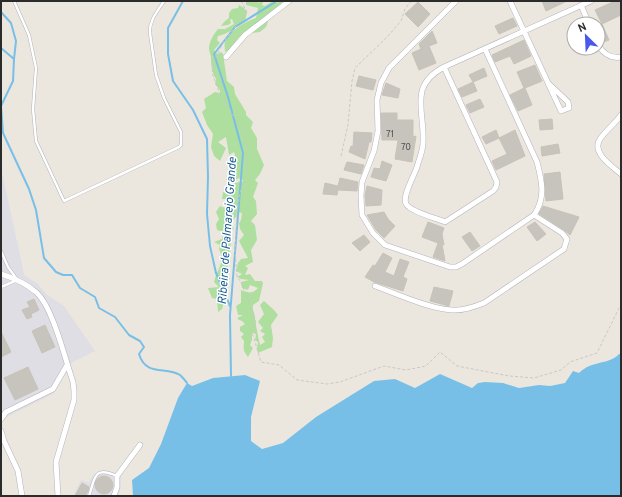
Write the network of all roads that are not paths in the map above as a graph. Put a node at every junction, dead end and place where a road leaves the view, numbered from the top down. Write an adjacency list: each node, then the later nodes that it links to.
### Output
1 (14, 1): 2 (lane)
2 (164, 1)
3 (289, 1): 12 (street)
4 (456, 1): 18 (street)
5 (510, 1): 9 (street)
6 (589, 1): 7 (street)
7 (581, 5): 8 (street); 9 (street)
8 (586, 16)
9 (524, 31): 10 (street); 15 (street)
10 (485, 49): 14 (street); 18 (street)
11 (606, 54): 13 (street)
12 (226, 57)
13 (621, 57)
14 (444, 67): 14 (street)
15 (548, 83): 15 (street)
16 (621, 115): 17 (street)
17 (621, 174)
18 (534, 215): 22 (street)
19 (1, 251): 21 (lane)
20 (1, 274): 21 (street)
21 (18, 279): 23 (lane); 24 (street)
22 (375, 286)
23 (1, 287)
24 (67, 365): 25 (street); 30 (street)
25 (1, 419)
26 (1, 431): 29 (street)
27 (140, 445): 28 (street)
28 (117, 476): 31 (lane); 32 (street)
29 (22, 496)
30 (58, 496)
31 (89, 496)
32 (114, 496)

